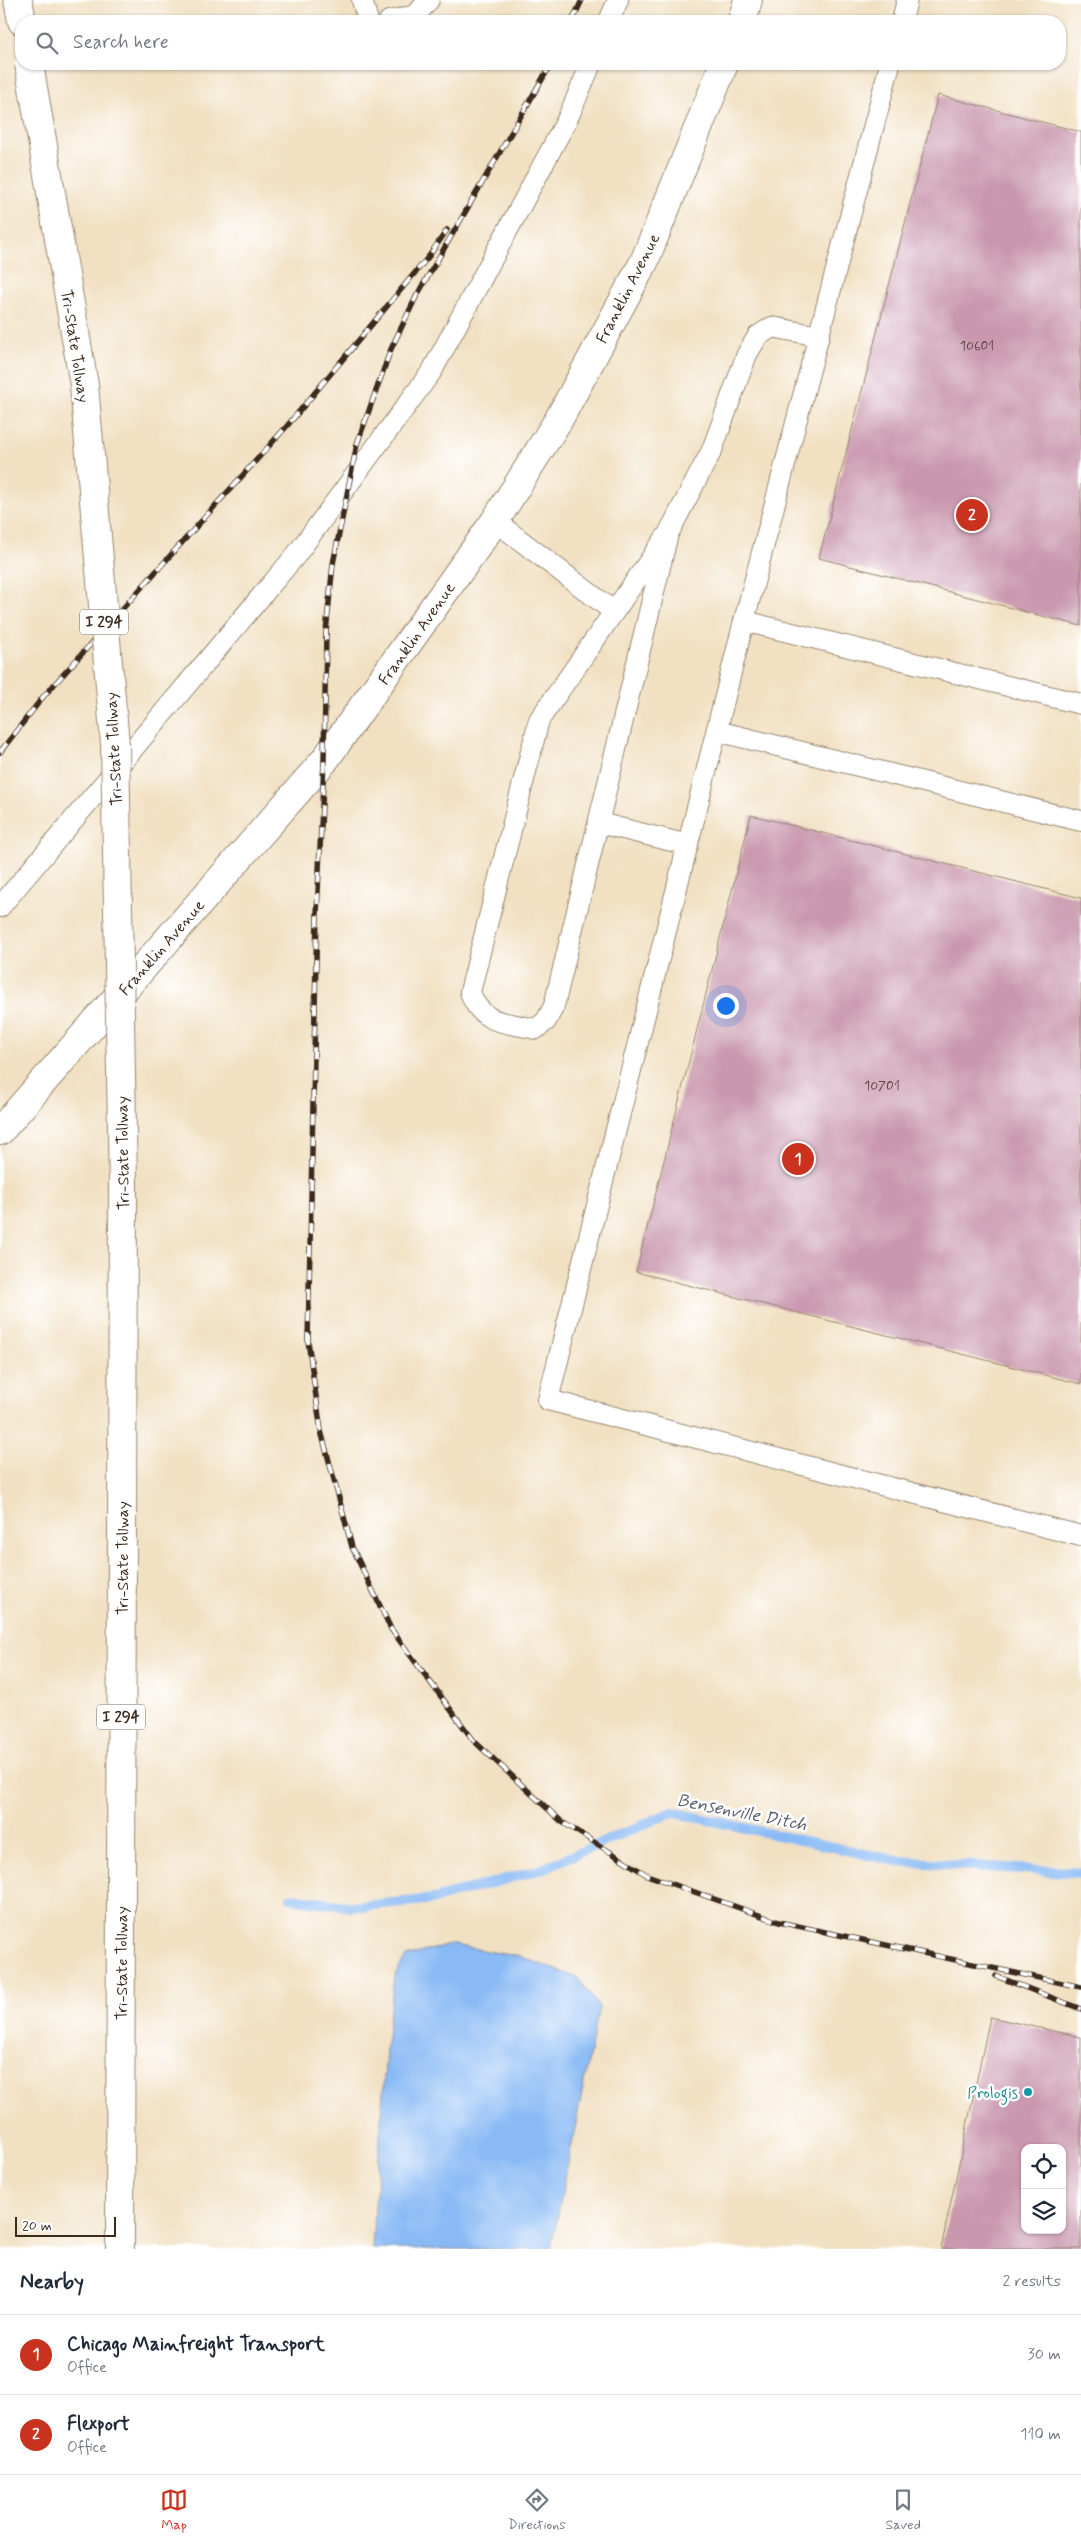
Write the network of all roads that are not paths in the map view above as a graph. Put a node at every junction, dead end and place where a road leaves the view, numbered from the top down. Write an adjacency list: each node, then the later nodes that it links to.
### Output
1 (18, 0): 7 (main road)
2 (362, 0): 8 (lane)
3 (429, 0): 9 (lane)
4 (618, 0): 10 (lane)
5 (748, 0): 11 (main road)
6 (907, 0): 12 (lane)
7 (21, 15)
8 (366, 15)
9 (416, 15)
10 (612, 15)
11 (744, 15)
12 (903, 15)
13 (30, 70): 30 (main road, Tri-State Tollway / I 294, bridge)
14 (587, 70): 27 (lane)
15 (722, 70): 18 (main road, Franklin Avenue)
16 (888, 70): 17 (lane)
17 (819, 336): 19 (lane); 21 (lane)
18 (495, 521): 20 (lane); 28 (main road, Franklin Avenue)
19 (668, 534): 20 (lane); 25 (lane)
20 (613, 611): 25 (lane)
21 (744, 621): 22 (lane); 23 (lane)
22 (1081, 704)
23 (717, 730): 24 (lane); 26 (lane)
24 (1081, 821)
25 (599, 823): 26 (lane)
26 (688, 845): 29 (lane)
27 (0, 907)
28 (0, 1131)
29 (1081, 1536)
30 (120, 2249)

